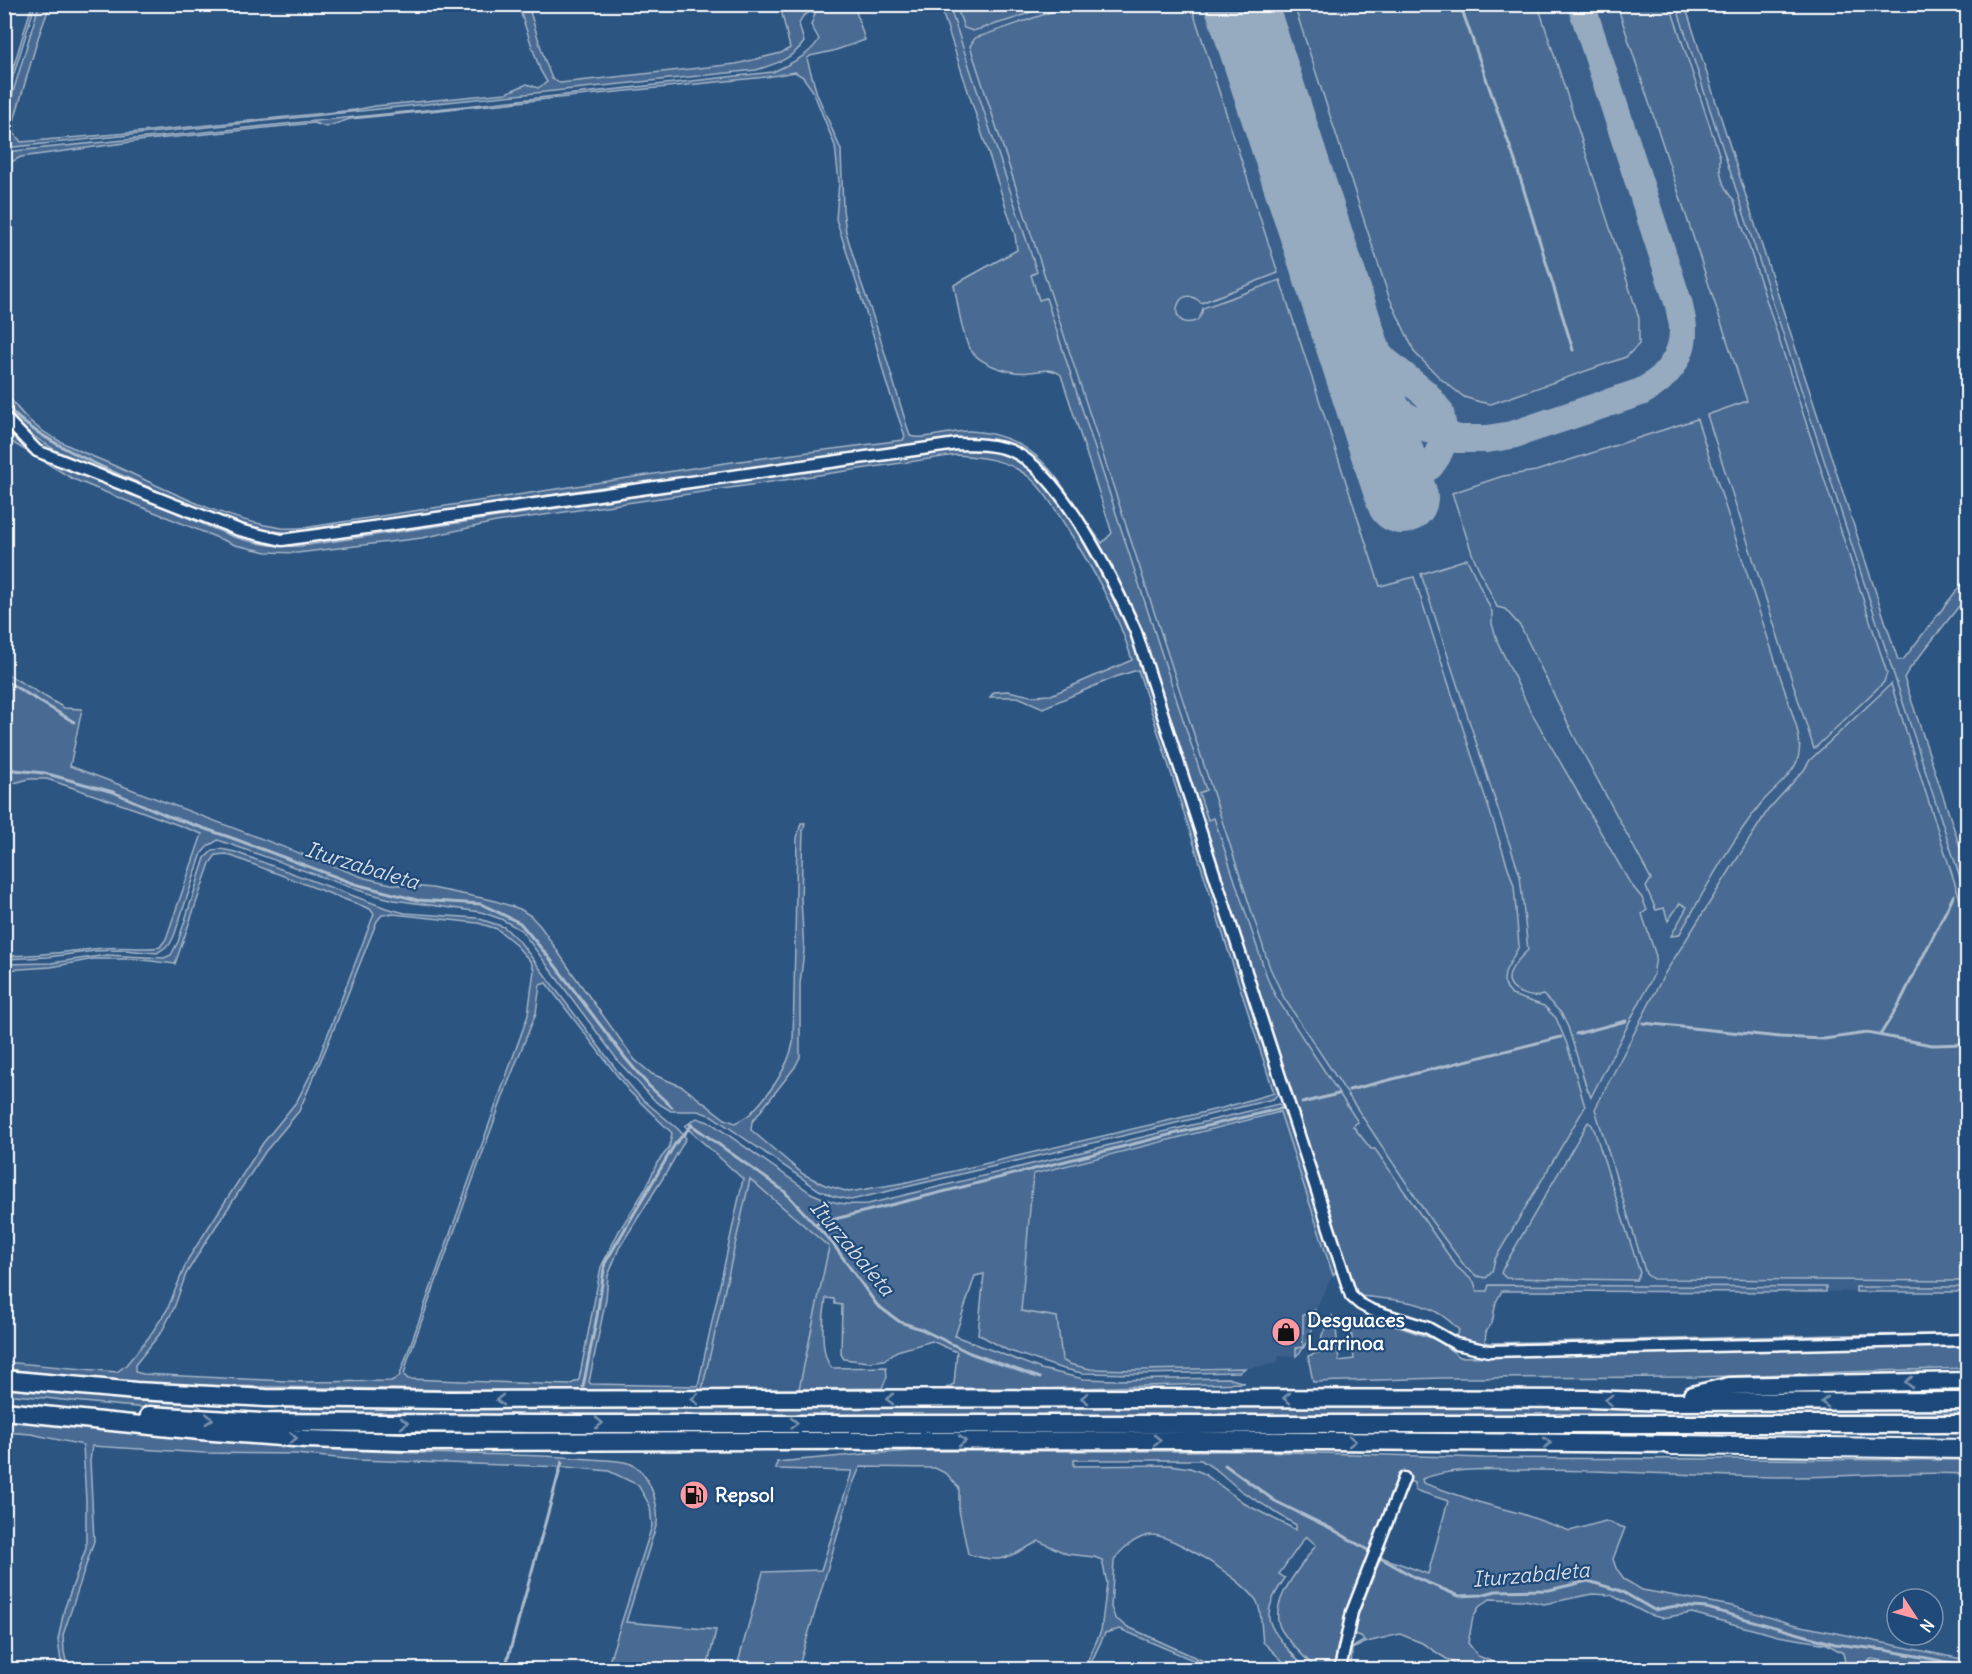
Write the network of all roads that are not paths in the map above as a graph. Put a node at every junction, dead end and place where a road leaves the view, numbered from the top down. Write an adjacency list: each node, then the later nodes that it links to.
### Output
1 (4, 417): 2 (street)
2 (1968, 1340)
3 (4, 1379): 7 (highway, one-way to 3)
4 (1968, 1381): 7 (highway, one-way to 7)
5 (1968, 1401): 7 (highway, one-way to 7)
6 (4, 1402): 9 (highway, one-way to 9)
7 (1668, 1402)
8 (4, 1411): 11 (highway, one-way to 11)
9 (1968, 1424)
10 (1968, 1440): 11 (highway)
11 (1671, 1444): 12 (highway)
12 (1968, 1449)
13 (1404, 1478): 14 (street)
14 (1342, 1670)

